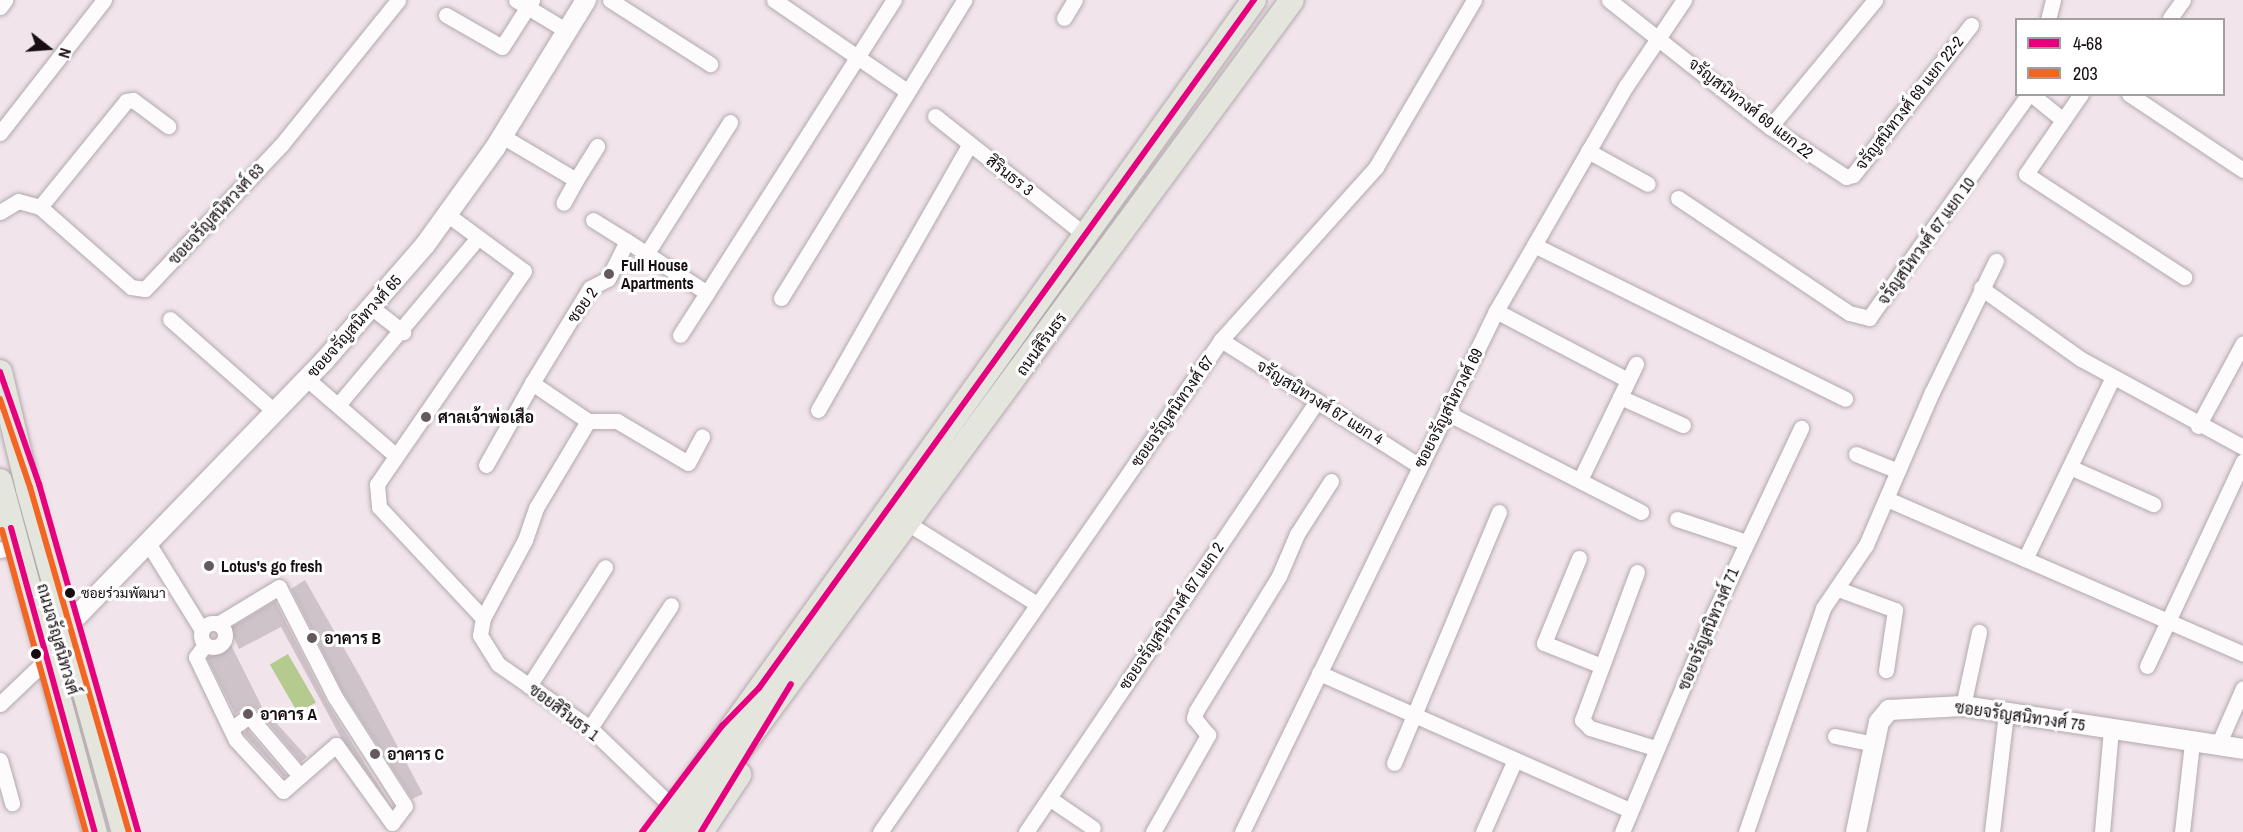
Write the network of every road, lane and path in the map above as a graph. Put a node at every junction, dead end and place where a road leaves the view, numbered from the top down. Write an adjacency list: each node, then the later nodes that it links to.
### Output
1 (5, 0): 19 (street)
2 (104, 0): 39 (street)
3 (398, 0): 50 (street, ซอยจรัญสนิทวงศ์ 63)
4 (586, 0): 25 (street, ซอยจรัญสนิทวงศ์ 65)
5 (610, 0): 28 (street)
6 (894, 0): 27 (street)
7 (964, 0): 29 (street)
8 (1075, 0): 21 (street)
9 (1254, 0): 54 (main road, ถนนสิรินธร)
10 (1292, 0): 107 (main road, ถนนสิรินธร)
11 (1474, 0): 69 (street, ซอยจรัญสนิทวงศ์ 67)
12 (1609, 0): 26 (street, จรัญสนิทวงศ์ 69 แยก 22)
13 (1684, 0): 26 (street, ซอยจรัญสนิทวงศ์ 69)
14 (1875, 0): 38 (street)
15 (2053, 0): 22 (street)
16 (2183, 0): 23 (street)
17 (525, 2): 20 (street); 25 (street)
18 (782, 2): 27 (street)
19 (0, 7)
20 (446, 15)
21 (1064, 18)
22 (2048, 18)
23 (2170, 18)
24 (1971, 24): 45 (street, จรัญสนิทวงศ์ 69 แยก 22-2)
25 (567, 31): 40 (street, ซอยจรัญสนิทวงศ์ 65)
26 (1658, 36): 38 (street, จรัญสนิทวงศ์ 69 แยก 22); 43 (street, ซอยจรัญสนิทวงศ์ 69)
27 (859, 59): 29 (street); 62 (street)
28 (710, 64)
29 (906, 91): 63 (street)
30 (2029, 96): 48 (street, จรัญสนิทวงศ์ 67 แยก 10)
31 (2033, 96): 35 (street)
32 (2080, 96): 35 (street)
33 (2132, 96): 44 (street)
34 (935, 116): 41 (street, สิรินธร 3)
35 (2063, 120): 60 (street)
36 (730, 122): 58 (street)
37 (168, 126): 50 (street)
38 (1770, 127): 45 (street, จรัญสนิทวงศ์ 69 แยก 22)
39 (0, 133)
40 (502, 136): 46 (street); 52 (street, ซอยจรัญสนิทวงศ์ 65)
41 (970, 144): 54 (street, สิรินธร 3); 82 (street)
42 (597, 146): 46 (street)
43 (1588, 151): 47 (street); 57 (street, ซอยจรัญสนิทวงศ์ 69)
44 (2243, 170)
45 (1846, 177)
46 (576, 180): 49 (street)
47 (1648, 184)
48 (1678, 198)
49 (563, 203)
50 (40, 207): 51 (street)
51 (0, 212)
52 (448, 215): 55 (street); 64 (street, ซอยจรัญสนิทวงศ์ 65)
53 (593, 220): 56 (street)
54 (1086, 235): 133 (main road, ถนนสิรินธร)
55 (477, 239): 67 (street); 92 (street)
56 (627, 241): 58 (street); 76 (street, ซอย 2)
57 (1534, 245): 65 (street, ซอยจรัญสนิทวงศ์ 69); 78 (street)
58 (647, 254): 62 (street)
59 (1996, 261): 61 (street)
60 (2184, 277)
61 (1981, 288): 73 (street); 98 (street)
62 (707, 293): 68 (street)
63 (781, 298)
64 (371, 307): 67 (street); 74 (street, ซอยจรัญสนิทวงศ์ 65)
65 (1496, 311): 75 (street); 84 (street, ซอยจรัญสนิทวงศ์ 69)
66 (170, 319): 83 (street)
67 (403, 332): 81 (street)
68 (680, 335)
69 (1221, 340): 79 (street, จรัญสนิทวงศ์ 67 แยก 4); 117 (street, ซอยจรัญสนิทวงศ์ 67)
70 (2243, 343): 87 (street)
71 (1636, 363): 75 (street)
72 (0, 372): 80 (main road, ถนนจรัญสนิทวงศ์)
73 (2114, 377): 87 (street); 97 (street)
74 (307, 379): 81 (street); 83 (street, ซอยจรัญสนิทวงศ์ 65)
75 (1628, 381): 77 (street)
76 (532, 383): 85 (street); 95 (street, ซอย 2)
77 (1620, 397): 86 (street); 99 (street)
78 (1845, 399)
79 (1317, 401): 96 (street, จรัญสนิทวงศ์ 67 แยก 4); 152 (street, ซอยจรัญสนิทวงศ์ 67 แยก 2)
80 (8, 405): 118 (main road, ถนนจรัญสนิทวงศ์); 160 (main road, ถนนจรัญสนิทวงศ์)
81 (338, 405): 92 (street)
82 (818, 410)
83 (275, 412): 109 (street, ซอยจรัญสนิทวงศ์ 65)
84 (1447, 413): 96 (street, ซอยจรัญสนิทวงศ์ 69); 99 (street)
85 (588, 421): 89 (street); 119 (street)
86 (1683, 425)
87 (2198, 426): 91 (street)
88 (1801, 428): 108 (street, ซอยจรัญสนิทวงศ์ 71)
89 (702, 437)
90 (0, 447): 159 (main road, ถนนจรัญสนิทวงศ์)
91 (2243, 447)
92 (395, 454): 119 (street)
93 (1856, 454): 98 (street)
94 (2243, 461): 120 (street)
95 (486, 465)
96 (1418, 465): 130 (street, ซอยจรัญสนิทวงศ์ 69)
97 (2072, 468): 103 (street); 112 (street)
98 (1898, 471): 102 (street)
99 (1580, 480): 105 (street)
100 (0, 481): 110 (main road, ถนนจรัญสนิทวงศ์)
101 (1331, 481): 166 (street)
102 (1887, 499): 112 (street); 115 (street)
103 (2153, 504)
104 (1499, 512): 138 (street)
105 (1641, 512)
106 (1677, 519): 108 (street)
107 (909, 524): 117 (street); 132 (main road, ถนนสิรินธร)
108 (1746, 542): 146 (street, ซอยจรัญสนิทวงศ์ 71)
109 (148, 543): 118 (street, ซอยจรัญสนิทวงศ์ 65); 122 (street)
110 (8, 548): 126 (main road, ถนนจรัญสนิทวงศ์)
111 (1579, 558): 127 (street)
112 (2025, 559): 120 (street)
113 (605, 567): 131 (street)
114 (1637, 572): 127 (street)
115 (1838, 589): 129 (street); 170 (street)
116 (670, 604): 139 (street)
117 (1037, 604): 164 (street, ซอยจรัญสนิทวงศ์ 67)
118 (77, 616): 161 (main road, ถนนจรัญสนิทวงศ์)
119 (483, 618): 131 (street, ซอยสิรินธร 1)
120 (2169, 621): 125 (street); 128 (street)
121 (218, 624): 122 (street); 124 (street); 151 (street)
122 (202, 630): 124 (street)
123 (1979, 633): 136 (street)
124 (205, 645): 140 (street)
125 (2243, 654)
126 (46, 660): 135 (street); 158 (main road, ถนนจรัญสนิทวงศ์)
127 (1599, 665): 146 (street)
128 (2147, 666)
129 (1886, 670)
130 (1319, 673): 138 (street); 167 (street, ซอยจรัญสนิทวงศ์ 69)
131 (529, 686): 139 (street, ซอยสิรินธร 1)
132 (789, 687): 162 (main road, ถนนสิรินธร); 163 (main road, ถนนสิรินธร)
133 (759, 688): 153 (main road, ถนนสิรินธร); 162 (main road, ถนนสิรินธร)
134 (2243, 688): 145 (street)
135 (0, 704)
136 (1963, 706): 137 (street, ซอยจรัญสนิทวงศ์ 75); 144 (street, ซอยจรัญสนิทวงศ์ 75)
137 (2006, 712): 141 (street, ซอยจรัญสนิทวงศ์ 75); 172 (street)
138 (1416, 716): 149 (street); 150 (street)
139 (590, 728): 153 (street, ซอยสิรินธร 1)
140 (231, 729): 151 (street); 151 (street)
141 (2111, 730): 143 (street, ซอยจรัญสนิทวงศ์ 75); 173 (street)
142 (1835, 736): 144 (street)
143 (2192, 743): 145 (street, ซอยจรัญสนิทวงศ์ 75); 174 (street)
144 (1875, 744): 171 (street, ซอยจรัญสนิทวงศ์ 75)
145 (2218, 745): 147 (street, ซอยจรัญสนิทวงศ์ 75)
146 (1655, 748): 155 (street, ซอยจรัญสนิทวงศ์ 71)
147 (2243, 748)
148 (0, 760): 154 (street)
149 (1514, 762): 155 (street); 168 (street)
150 (1394, 763)
151 (300, 776)
152 (1049, 798): 156 (street); 165 (street, ซอยจรัญสนิทวงศ์ 67 แยก 2)
153 (665, 800): 162 (main road, ถนนสิรินธร)
154 (12, 803)
155 (1629, 810): 157 (street, ซอยจรัญสนิทวงศ์ 71)
156 (1093, 828)
157 (1622, 830): 169 (street)
158 (95, 832)
159 (112, 832)
160 (124, 832)
161 (138, 832)
162 (659, 832)
163 (701, 832)
164 (880, 832)
165 (1026, 832)
166 (1153, 832)
167 (1242, 832)
168 (1483, 832)
169 (1639, 832)
170 (1746, 832)
171 (1856, 832)
172 (1992, 832)
173 (2102, 832)
174 (2182, 832)

